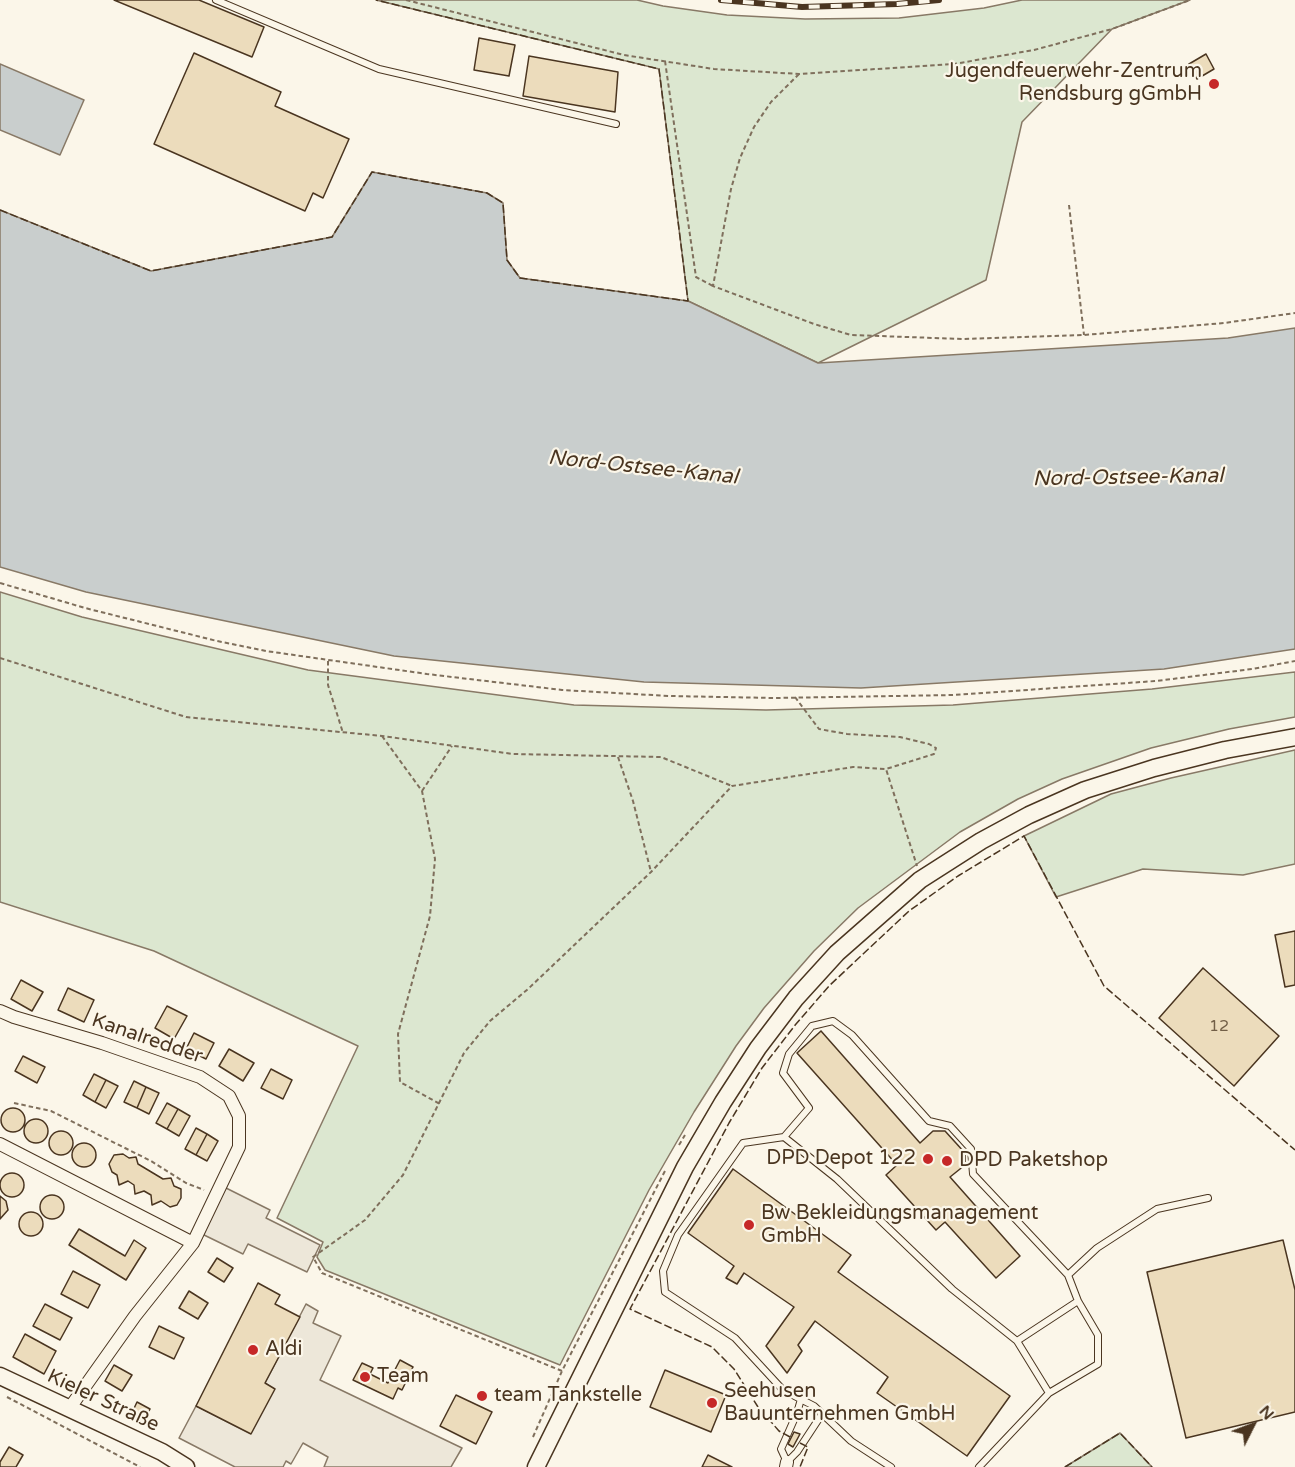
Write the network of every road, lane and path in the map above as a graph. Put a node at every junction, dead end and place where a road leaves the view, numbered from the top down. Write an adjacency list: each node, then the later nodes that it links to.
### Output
1 (216, 0): 6 (lane)
2 (406, 0): 4 (path)
3 (1190, 0): 5 (path)
4 (664, 61): 5 (path); 8 (path)
5 (799, 75): 8 (path)
6 (616, 124)
7 (1069, 205): 10 (path)
8 (713, 286): 10 (path)
9 (1295, 313): 10 (path)
10 (1084, 335)
11 (0, 583): 13 (path)
12 (0, 658): 16 (path)
13 (328, 661): 15 (path); 16 (path)
14 (1295, 661): 15 (path)
15 (795, 697): 21 (path)
16 (343, 733): 17 (path)
17 (382, 736): 19 (path); 23 (path)
18 (1295, 737): 51 (main road)
19 (452, 746): 20 (path); 23 (path)
20 (618, 757): 22 (path); 25 (path)
21 (886, 769): 22 (path); 24 (path)
22 (732, 786): 25 (path)
23 (422, 791): 28 (path)
24 (924, 863)
25 (651, 872): 28 (path)
26 (0, 1011): 34 (street, Kanalredder)
27 (14, 1103): 34 (path)
28 (440, 1104): 40 (path)
29 (688, 1131): 32 (path)
30 (784, 1137): 37 (lane); 39 (lane); 44 (lane)
31 (0, 1144): 36 (street)
32 (676, 1150)
33 (671, 1160): 40 (path)
34 (216, 1194): 36 (street, Kanalredder)
35 (1208, 1198): 37 (lane)
36 (193, 1243): 45 (street, Kanalredder)
37 (1068, 1275): 38 (lane)
38 (1078, 1302): 39 (lane); 42 (lane)
39 (1017, 1341): 42 (lane)
40 (562, 1371): 47 (path)
41 (0, 1376): 45 (main road, Kieler Straße)
42 (1049, 1393): 53 (lane)
43 (0, 1394): 49 (path)
44 (801, 1399): 46 (lane); 48 (lane)
45 (69, 1409): 50 (main road, Kieler Straße)
46 (822, 1414): 48 (lane); 52 (lane)
47 (529, 1446)
48 (786, 1464)
49 (140, 1467)
50 (186, 1467)
51 (536, 1467)
52 (891, 1467)
53 (979, 1467)

